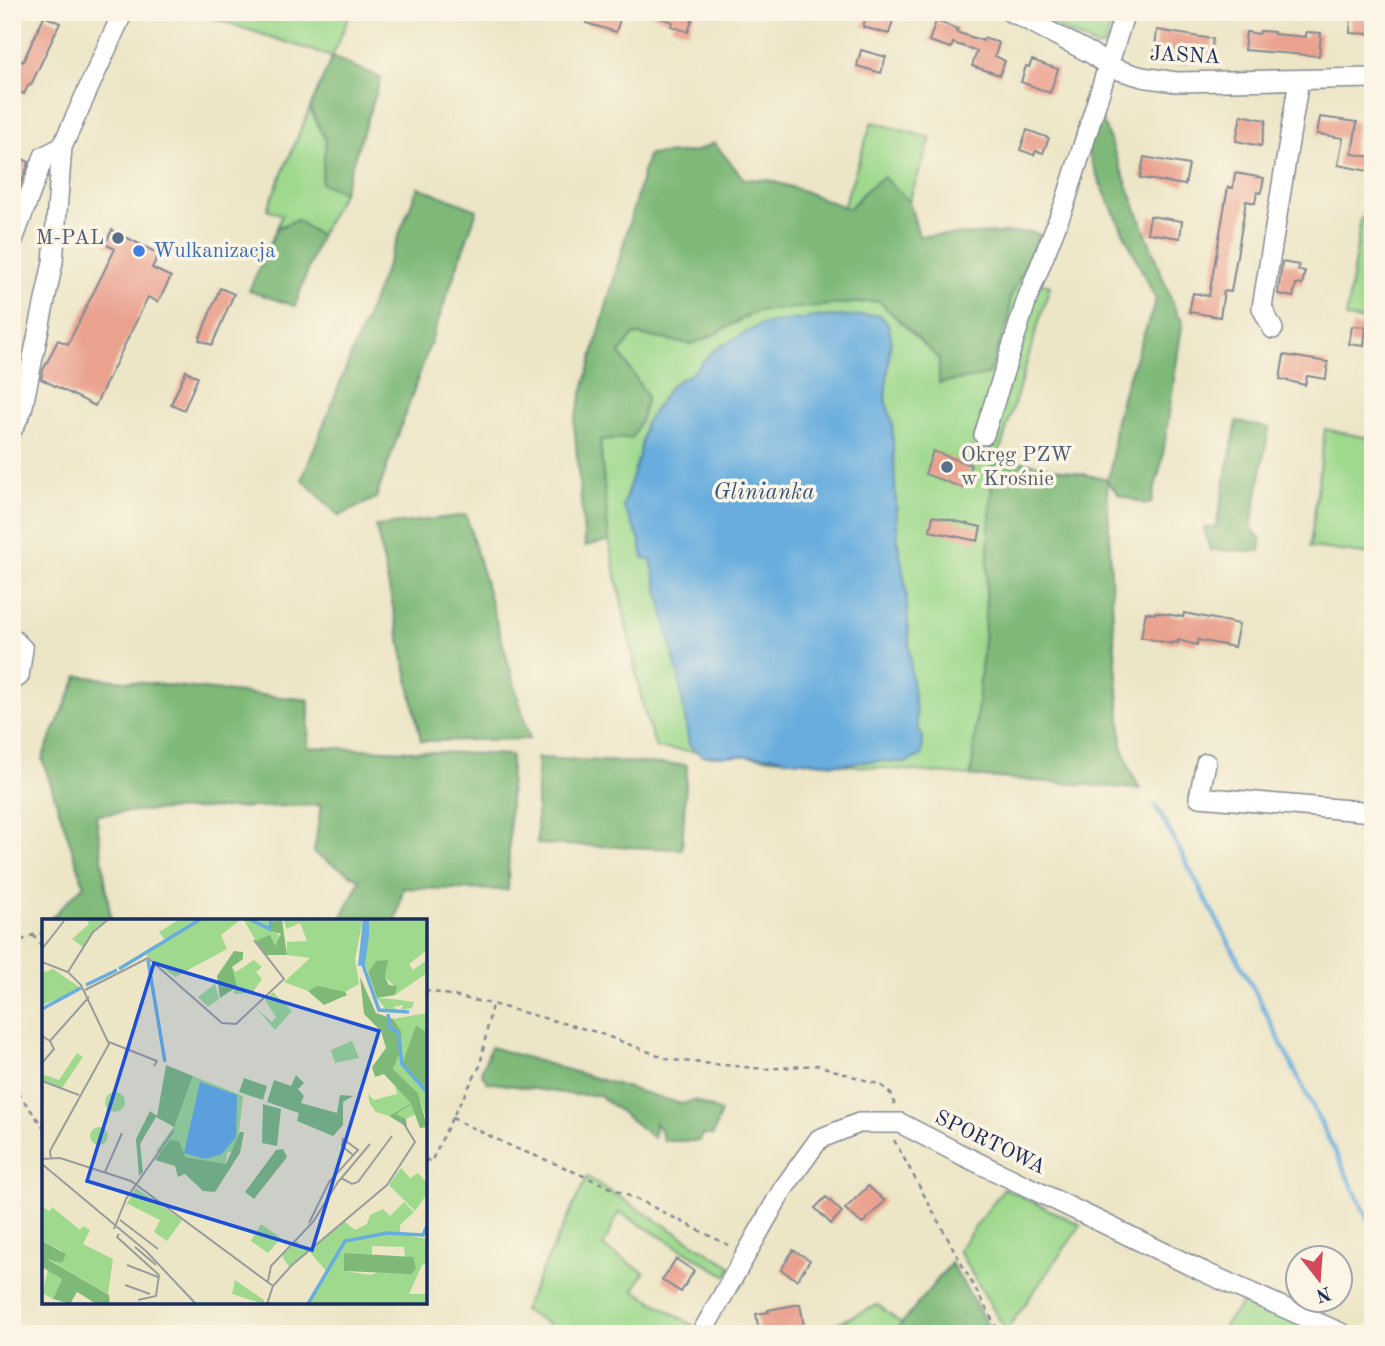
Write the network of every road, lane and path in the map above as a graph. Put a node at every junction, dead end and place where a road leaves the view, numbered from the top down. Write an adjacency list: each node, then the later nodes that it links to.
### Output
1 (123, 12): 7 (street)
2 (1010, 12): 4 (street, JASNA)
3 (1125, 12): 4 (street)
4 (1109, 67): 6 (street, JASNA); 11 (street)
5 (1373, 78): 6 (street, JASNA)
6 (1299, 80): 9 (street)
7 (62, 147): 8 (street); 10 (street)
8 (12, 243)
9 (1273, 329)
10 (12, 430)
11 (984, 435)
12 (12, 638): 13 (street)
13 (12, 681)
14 (1206, 764): 15 (street)
15 (1373, 812)
16 (42, 933): 17 (path)
17 (33, 935): 18 (path); 19 (path)
18 (12, 945)
19 (42, 946)
20 (427, 990): 21 (path)
21 (492, 1004): 23 (path); 24 (path)
22 (12, 1085): 25 (path)
23 (452, 1118): 26 (path); 27 (path)
24 (892, 1123): 27 (street); 29 (path); 30 (street, SPORTOWA)
25 (42, 1125)
26 (427, 1160)
27 (748, 1249): 28 (street)
28 (701, 1334)
29 (1000, 1334)
30 (1343, 1334)

